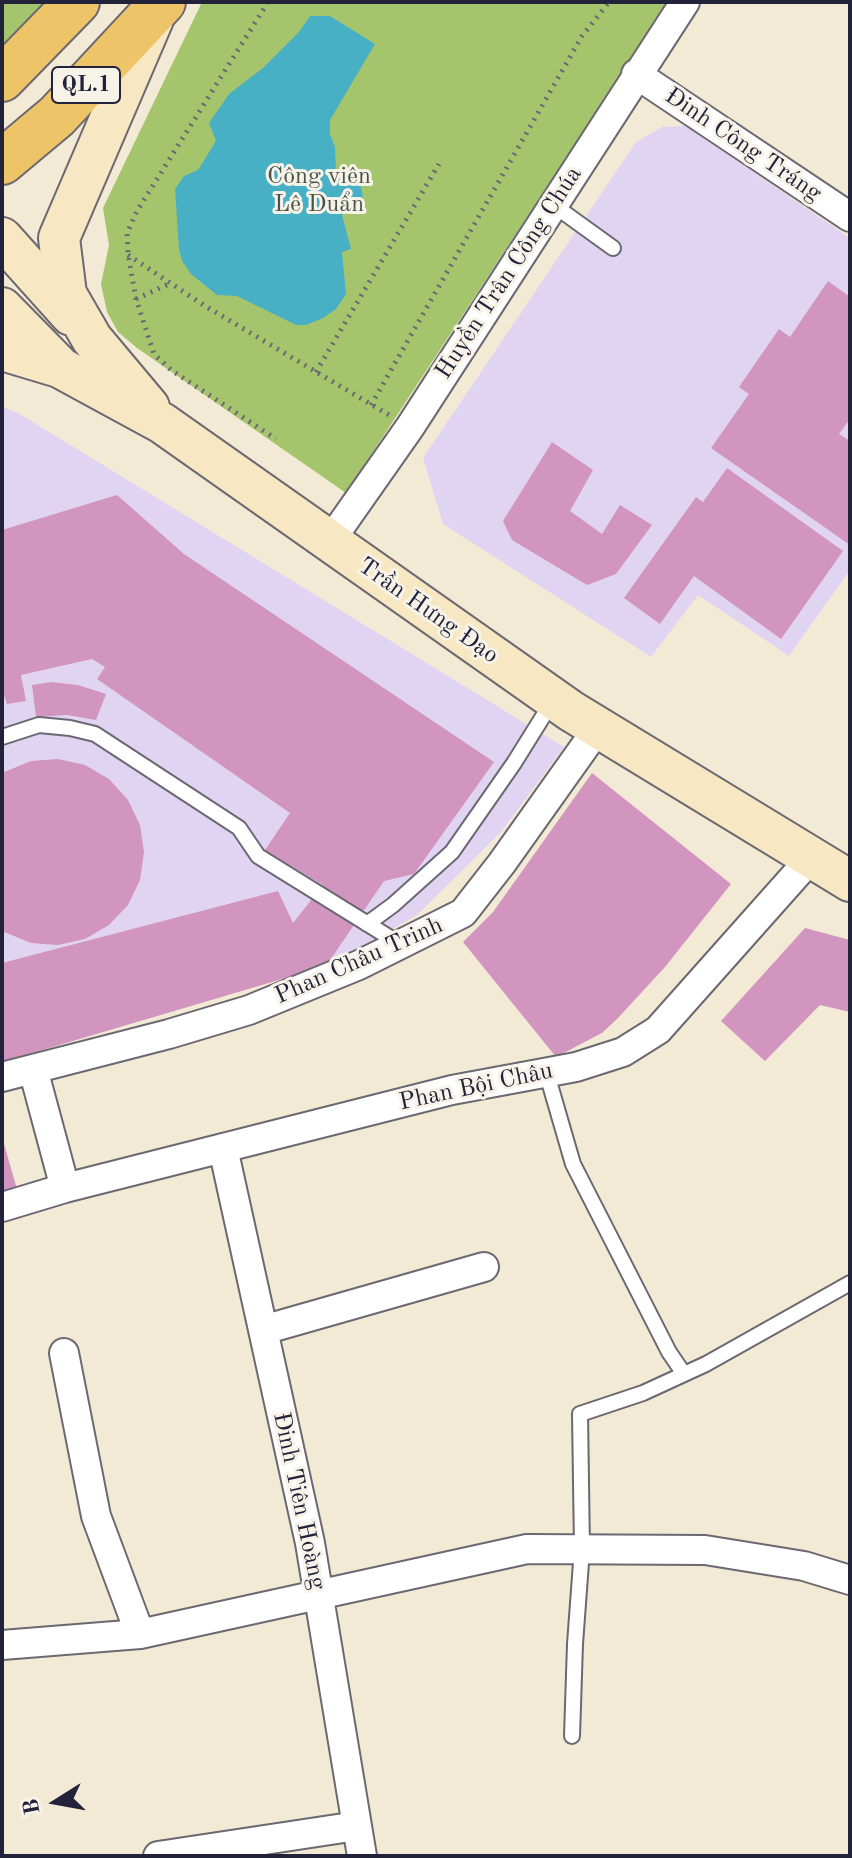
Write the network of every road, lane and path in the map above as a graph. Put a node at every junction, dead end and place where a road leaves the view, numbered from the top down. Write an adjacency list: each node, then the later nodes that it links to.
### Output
1 (77, 2): 7 (highway, QL.1)
2 (268, 2): 14 (path)
3 (609, 2): 22 (path)
4 (685, 2): 6 (street, Huyền Trân Công Chúa)
5 (159, 6): 8 (highway, QL.1); 18 (main road)
6 (636, 74): 10 (street, Huyền Trân Công Chúa); 11 (street, Đinh Công Tráng)
7 (2, 79)
8 (2, 162)
9 (439, 164): 21 (path)
10 (552, 204): 13 (lane); 24 (street, Huyền Trân Công Chúa)
11 (850, 217)
12 (2, 238): 18 (main road)
13 (613, 248)
14 (128, 254): 15 (path); 16 (path)
15 (171, 283): 16 (path); 21 (path)
16 (136, 299): 25 (path)
17 (2, 308): 20 (main road)
18 (92, 339): 23 (main road)
19 (5, 354): 20 (main road, Trần Hưng Đạo)
20 (59, 367): 23 (main road, Trần Hưng Đạo)
21 (316, 372): 22 (path)
22 (371, 405): 24 (path)
23 (162, 423): 26 (main road, Trần Hưng Đạo)
24 (410, 427): 26 (street, Huyền Trân Công Chúa)
25 (276, 439)
26 (330, 541): 27 (main road, Trần Hưng Đạo)
27 (554, 700): 28 (main road, Trần Hưng Đạo); 32 (lane)
28 (598, 728): 30 (main road, Trần Hưng Đạo); 33 (street, Phan Châu Trinh)
29 (2, 737): 32 (lane)
30 (811, 858): 31 (main road, Trần Hưng Đạo); 35 (street, Phan Bội Châu)
31 (850, 881)
32 (367, 924): 33 (lane)
33 (400, 944): 34 (street, Phan Châu Trinh)
34 (33, 1069): 36 (street, Phan Châu Trinh); 38 (street)
35 (546, 1071): 37 (street, Phan Bội Châu); 44 (lane)
36 (2, 1077)
37 (223, 1148): 38 (street, Phan Bội Châu); 42 (street, Đinh Tiên Hoàng)
38 (65, 1188): 39 (street, Phan Bội Châu)
39 (2, 1207)
40 (484, 1267): 42 (street)
41 (850, 1283): 44 (lane)
42 (263, 1330): 47 (street, Đinh Tiên Hoàng)
43 (64, 1353): 48 (street)
44 (684, 1374): 45 (lane)
45 (582, 1549): 46 (street); 47 (street); 50 (lane)
46 (850, 1580)
47 (319, 1593): 48 (street); 51 (street, Đinh Tiên Hoàng)
48 (140, 1634): 49 (street)
49 (2, 1645)
50 (572, 1736)
51 (357, 1826): 52 (street); 53 (street, Đinh Tiên Hoàng)
52 (158, 1856)
53 (362, 1856)

